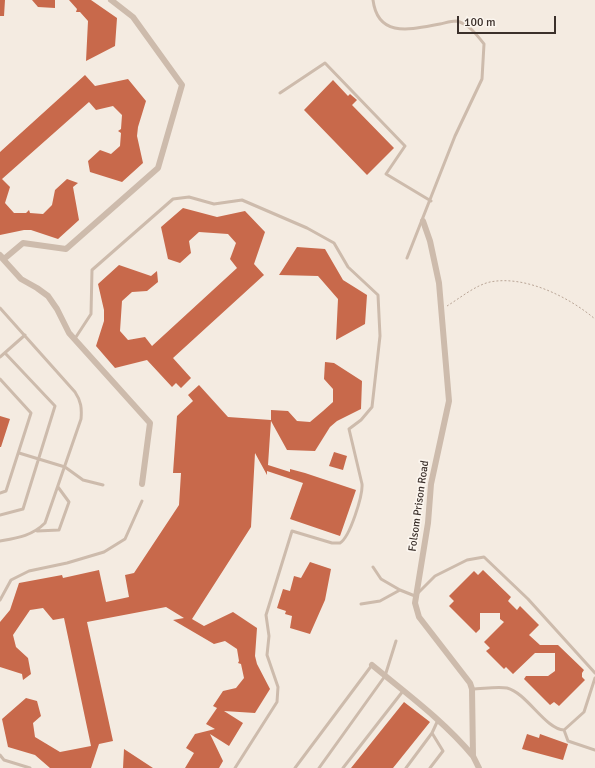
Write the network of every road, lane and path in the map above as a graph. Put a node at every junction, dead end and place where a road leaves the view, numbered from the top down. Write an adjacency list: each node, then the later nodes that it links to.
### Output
1 (111, 0): 6 (street)
2 (373, 0): 4 (lane)
3 (280, 93): 4 (lane)
4 (431, 201): 5 (lane)
5 (423, 221): 7 (lane); 9 (street, Folsom Prison Road)
6 (0, 255): 12 (street)
7 (407, 258)
8 (0, 308): 11 (lane)
9 (441, 309): 10 (path); 29 (street, Folsom Prison Road)
10 (595, 319)
11 (25, 335): 13 (lane); 18 (lane)
12 (74, 340): 19 (street); 46 (lane)
13 (5, 353): 14 (lane); 17 (lane)
14 (0, 357)
15 (0, 379): 16 (lane)
16 (19, 453): 17 (lane); 22 (lane)
17 (39, 460): 18 (lane); 24 (lane)
18 (65, 467): 20 (lane); 21 (lane)
19 (142, 484)
20 (103, 485)
21 (58, 487): 25 (lane); 25 (lane)
22 (0, 493)
23 (142, 501): 30 (lane)
24 (0, 515)
25 (37, 532): 26 (lane)
26 (0, 541)
27 (373, 567): 28 (lane)
28 (400, 590): 29 (lane); 31 (lane)
29 (415, 596): 34 (lane); 37 (street, Folsom Prison Road)
30 (0, 600)
31 (361, 604)
32 (396, 641): 35 (lane)
33 (372, 665): 35 (street, Folsom Prison Road); 47 (lane)
34 (595, 673)
35 (385, 676): 38 (street, Folsom Prison Road); 48 (lane)
36 (595, 678): 40 (lane)
37 (472, 690): 40 (lane); 44 (street, Folsom Prison Road)
38 (403, 691): 39 (street, Folsom Prison Road); 49 (lane)
39 (438, 720): 41 (lane); 44 (street, Folsom Prison Road)
40 (564, 730): 42 (lane)
41 (432, 733): 50 (lane); 51 (lane)
42 (595, 750)
43 (0, 755): 45 (lane)
44 (473, 756): 52 (street, Folsom Prison Road)
45 (30, 768)
46 (235, 768)
47 (295, 768)
48 (319, 768)
49 (343, 768)
50 (406, 768)
51 (430, 768)
52 (480, 768)

